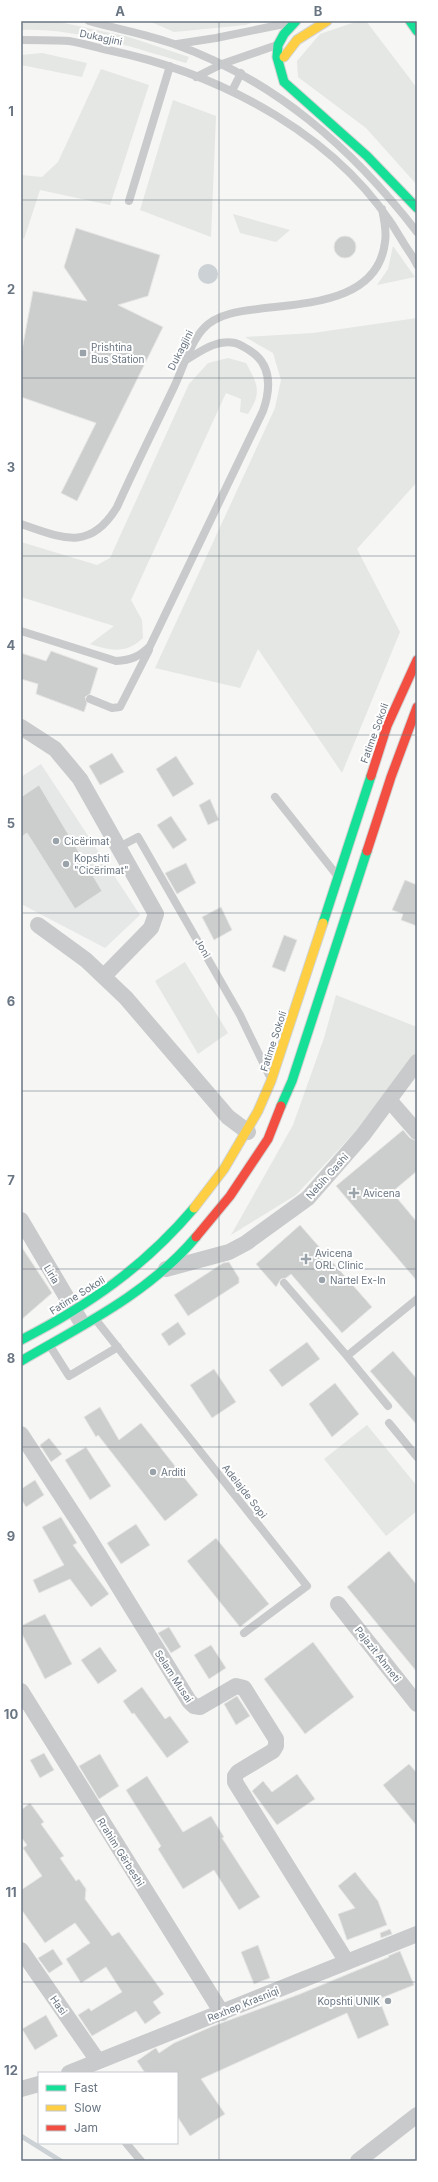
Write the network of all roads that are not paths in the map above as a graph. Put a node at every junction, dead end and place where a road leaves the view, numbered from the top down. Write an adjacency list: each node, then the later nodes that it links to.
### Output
1 (89, 21): 6 (lane, Dukagjini)
2 (115, 21): 6 (lane)
3 (327, 21): 8 (main road)
4 (410, 21): 7 (main road)
5 (295, 22): 10 (lane, Dukagjini); 11 (main road, Dukagjini)
6 (125, 30): 10 (lane, Dukagjini)
7 (417, 31)
8 (297, 39): 11 (lane); 14 (main road)
9 (21, 40): 13 (lane, Dukagjini)
10 (174, 44): 12 (lane, Dukagjini)
11 (278, 45): 12 (lane); 14 (main road)
12 (222, 64): 15 (lane, Dukagjini); 16 (lane)
13 (170, 66): 16 (lane, Dukagjini); 18 (lane)
14 (280, 72): 19 (main road)
15 (241, 73): 17 (lane); 21 (lane, Dukagjini)
16 (196, 77): 17 (lane, Dukagjini)
17 (232, 91): 20 (lane, Dukagjini)
18 (129, 201)
19 (417, 208)
20 (382, 209): 22 (lane, Dukagjini); 23 (lane, Dukagjini)
21 (417, 232)
22 (417, 265)
23 (186, 360): 24 (lane, Dukagjini); 26 (lane)
24 (21, 524)
25 (21, 631): 26 (lane)
26 (150, 646): 28 (lane)
27 (417, 660): 33 (main road, Fatime Sokoli)
28 (90, 699)
29 (417, 707): 41 (main road, Fatime Sokoli)
30 (21, 727): 32 (street)
31 (275, 797): 33 (lane)
32 (119, 848): 35 (street); 37 (lane, Joni)
33 (338, 876): 37 (main road, Fatime Sokoli)
34 (38, 925): 35 (street)
35 (104, 976): 39 (street)
36 (417, 1062): 38 (street, Nebih Gashi)
37 (271, 1081): 39 (main road, Fatime Sokoli)
38 (390, 1101): 40 (street); 43 (street, Nebih Gashi)
39 (248, 1132): 41 (main road, Fatime Sokoli)
40 (417, 1132)
41 (233, 1174): 43 (main road, Fatime Sokoli); 46 (main road, Fatime Sokoli)
42 (21, 1220): 46 (street, Liria)
43 (164, 1270): 47 (main road, Fatime Sokoli)
44 (284, 1283): 51 (lane)
45 (417, 1299): 51 (lane)
46 (74, 1311): 47 (street, Liria); 48 (main road, Fatime Sokoli)
47 (90, 1323): 49 (main road, Fatime Sokoli); 50 (lane, Adelajde Sopi)
48 (21, 1340)
49 (50, 1346): 50 (lane); 52 (main road, Fatime Sokoli)
50 (118, 1347): 58 (lane, Adelajde Sopi)
51 (347, 1356): 53 (lane)
52 (21, 1361)
53 (388, 1406)
54 (389, 1423): 56 (lane)
55 (21, 1434): 63 (street, Selam Musai)
56 (417, 1457)
57 (338, 1604): 60 (street, Pajazit Ahmeti)
58 (244, 1633)
59 (21, 1692): 64 (street, Rrahim Gërbeshi)
60 (417, 1704)
61 (417, 1934): 63 (street, Rexhep Krasniqi)
62 (21, 1950): 65 (street, Hasi)
63 (346, 1962): 64 (street, Rexhep Krasniqi)
64 (222, 2013): 65 (street, Rexhep Krasniqi)
65 (98, 2061): 66 (street, Rexhep Krasniqi)
66 (71, 2072)
67 (38, 2084): 68 (street)
68 (21, 2089)
69 (417, 2115): 72 (street)
70 (127, 2144): 71 (lane)
71 (141, 2161)
72 (358, 2161)

